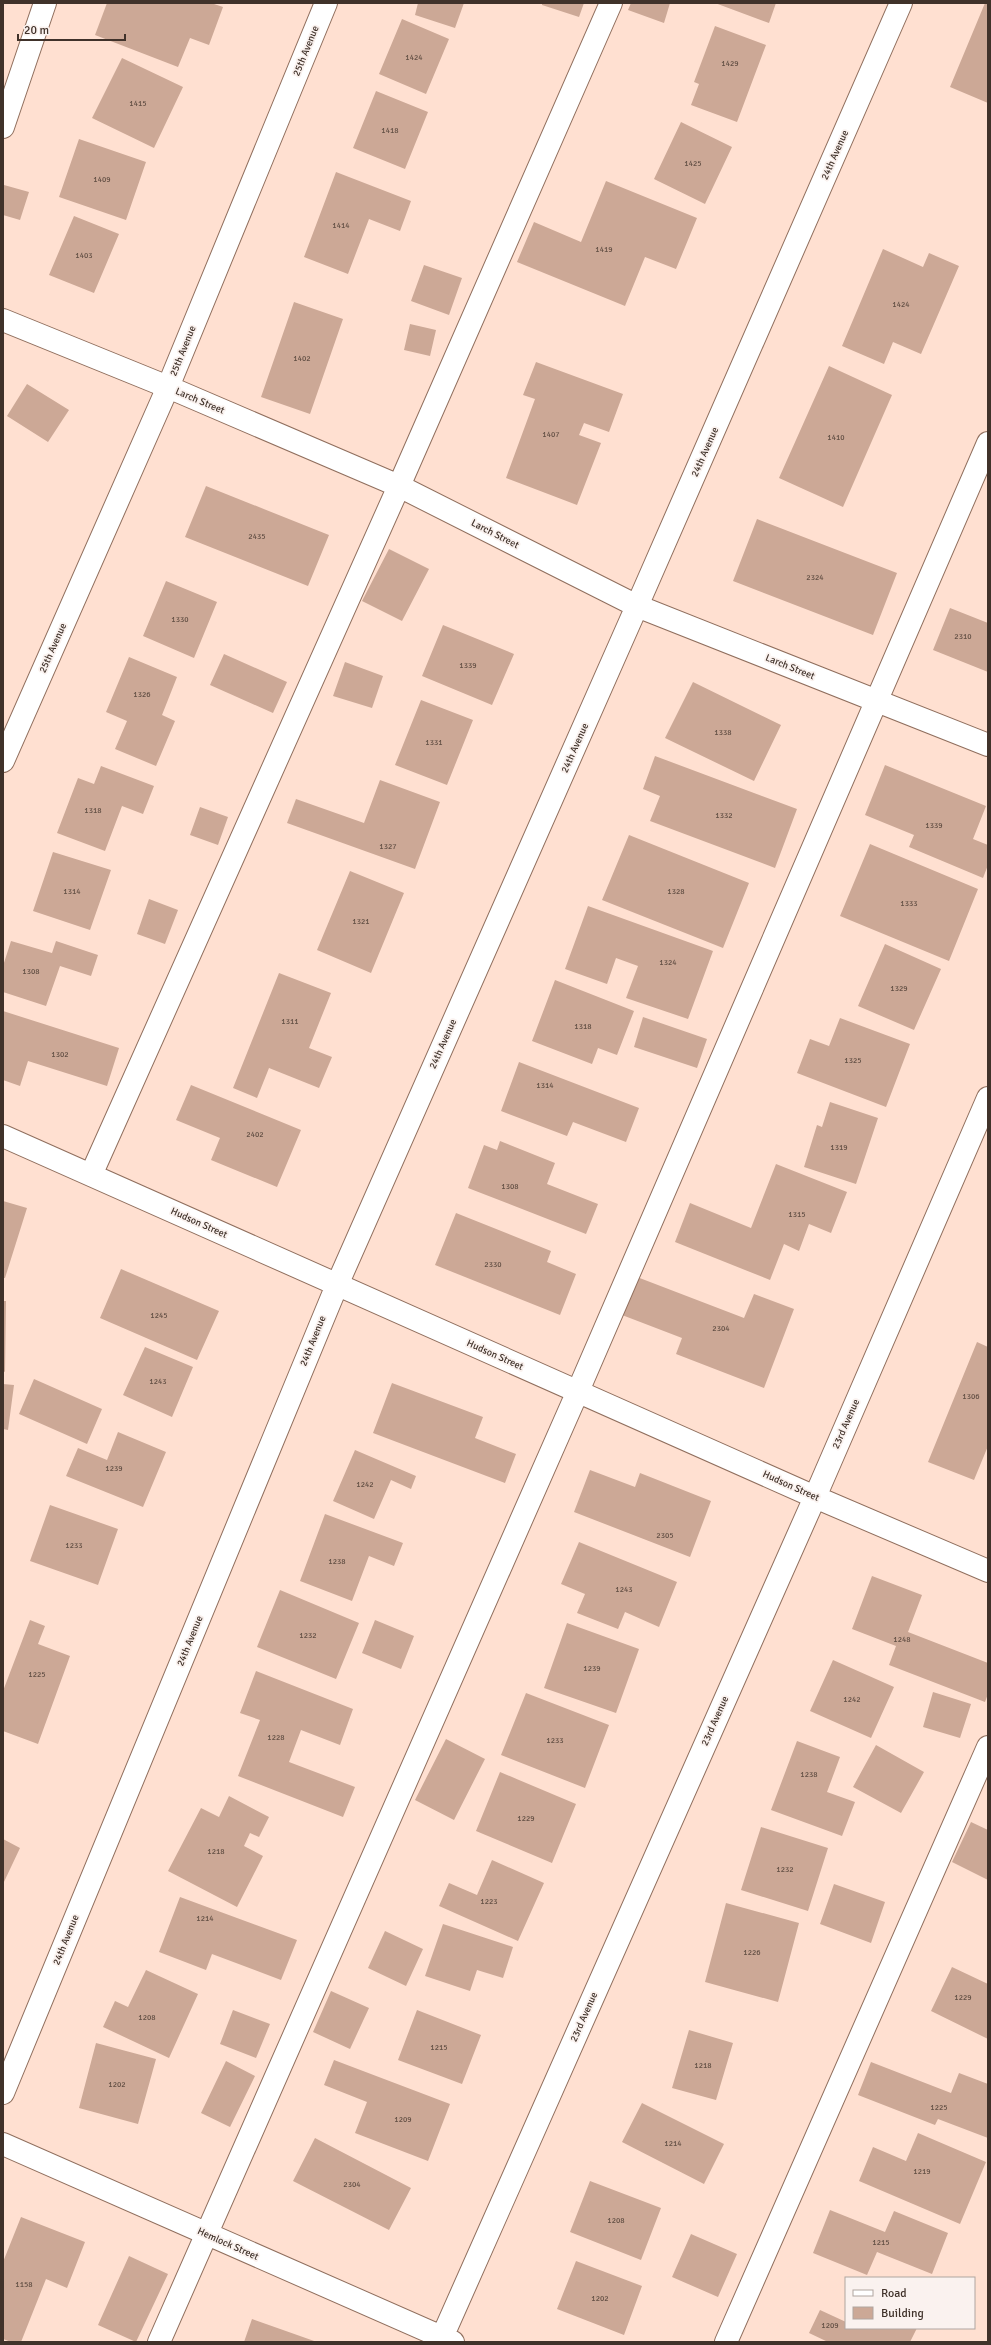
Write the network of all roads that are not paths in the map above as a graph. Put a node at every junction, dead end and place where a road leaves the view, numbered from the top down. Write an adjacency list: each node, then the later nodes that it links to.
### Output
1 (45, 3): 5 (street)
2 (326, 3): 7 (street, 25th Avenue)
3 (611, 3): 9 (street)
4 (901, 3): 10 (street, 24th Avenue)
5 (3, 127)
6 (3, 320): 7 (street, Larch Street)
7 (168, 387): 9 (street, Larch Street); 13 (street, 25th Avenue)
8 (988, 443): 11 (street)
9 (399, 486): 10 (street, Larch Street); 16 (street)
10 (637, 606): 11 (street, Larch Street); 17 (street, 24th Avenue)
11 (876, 700): 12 (street, Larch Street); 18 (street)
12 (988, 745)
13 (3, 761)
14 (988, 1098): 19 (street, 23rd Avenue)
15 (3, 1136): 16 (street, Hudson Street)
16 (91, 1175): 17 (street, Hudson Street)
17 (337, 1285): 18 (street, Hudson Street); 22 (street, 24th Avenue)
18 (578, 1391): 19 (street, Hudson Street); 24 (street)
19 (815, 1497): 20 (street, Hudson Street); 25 (street, 23rd Avenue)
20 (988, 1571)
21 (988, 1747): 27 (street)
22 (3, 2093)
23 (3, 2144): 24 (street, Hemlock Street)
24 (206, 2234): 25 (street, Hemlock Street); 26 (street)
25 (445, 2340)
26 (159, 2342)
27 (726, 2342)

